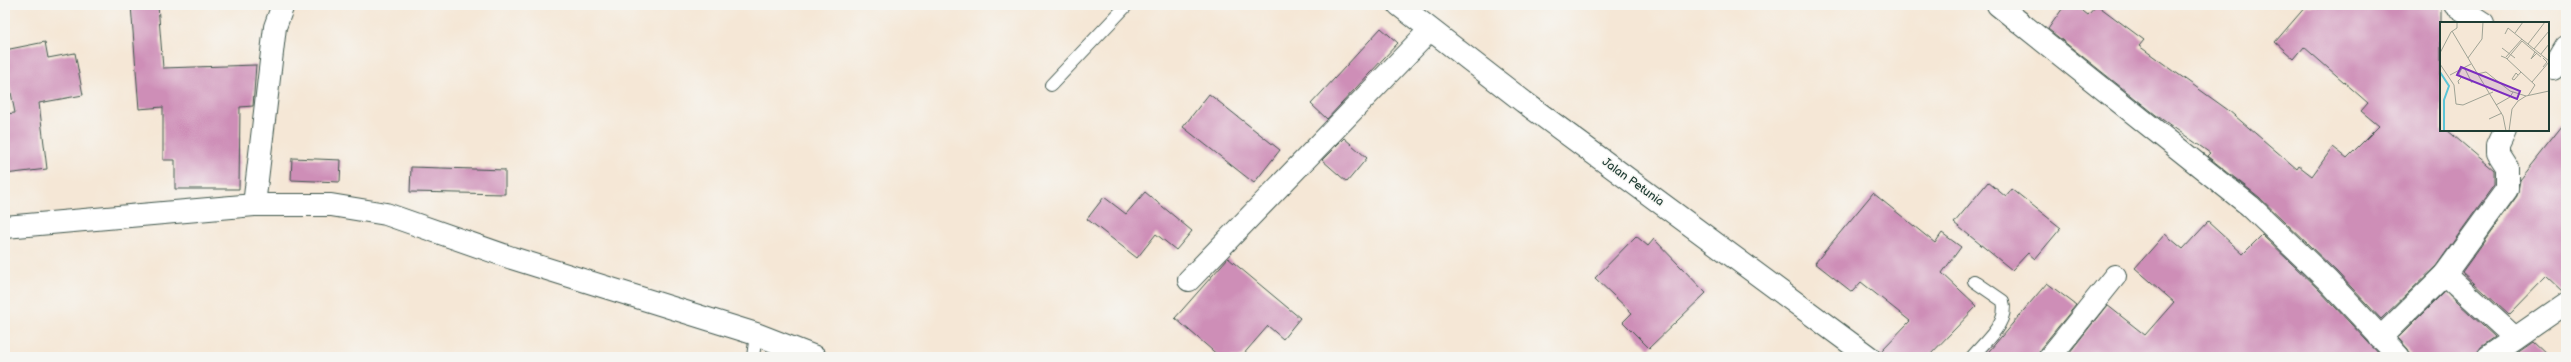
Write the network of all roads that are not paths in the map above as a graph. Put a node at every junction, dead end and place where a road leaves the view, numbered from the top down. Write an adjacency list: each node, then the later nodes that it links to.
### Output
1 (283, 5): 12 (street)
2 (1126, 5): 10 (lane)
3 (1399, 5): 7 (street, Jalan Petunia)
4 (1998, 5): 20 (street)
5 (2455, 5): 6 (street)
6 (2480, 22)
7 (1430, 30): 16 (street); 22 (street, Jalan Petunia)
8 (2566, 47): 9 (street)
9 (2550, 70)
10 (1051, 85)
11 (2505, 131): 14 (street)
12 (254, 205): 13 (street); 19 (street)
13 (5, 227)
14 (2445, 274): 20 (street); 21 (street)
15 (2115, 276): 26 (street)
16 (1189, 280)
17 (1974, 281): 25 (lane)
18 (2566, 303): 21 (street)
19 (756, 334): 23 (lane); 24 (street)
20 (2380, 338): 27 (street)
21 (2515, 338): 28 (street)
22 (1866, 356)
23 (753, 357)
24 (815, 357)
25 (1972, 357)
26 (2050, 357)
27 (2399, 357)
28 (2488, 357)

